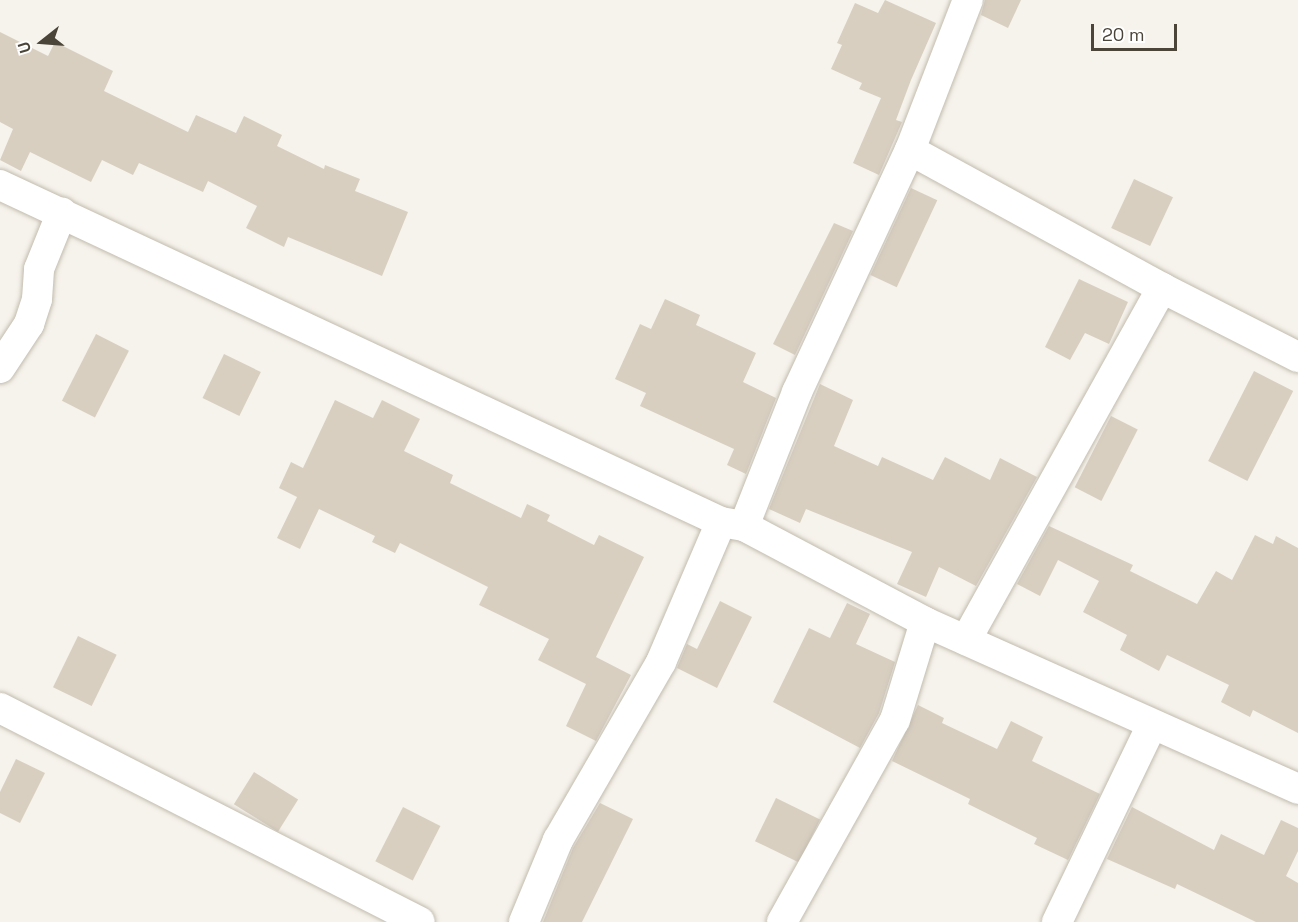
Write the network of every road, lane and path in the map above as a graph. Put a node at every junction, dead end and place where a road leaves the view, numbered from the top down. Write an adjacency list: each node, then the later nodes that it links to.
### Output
1 (968, 0): 2 (street)
2 (910, 150): 5 (street); 8 (street)
3 (0, 185): 4 (street)
4 (62, 212): 7 (street); 8 (street)
5 (1162, 288): 6 (street); 10 (street)
6 (1298, 357)
7 (0, 368)
8 (732, 524): 9 (street); 15 (street)
9 (925, 622): 10 (street); 16 (street)
10 (966, 640): 12 (street)
11 (0, 708): 14 (street)
12 (1152, 725): 13 (street); 17 (street)
13 (1298, 789)
14 (420, 922)
15 (524, 922)
16 (782, 922)
17 (1057, 922)

